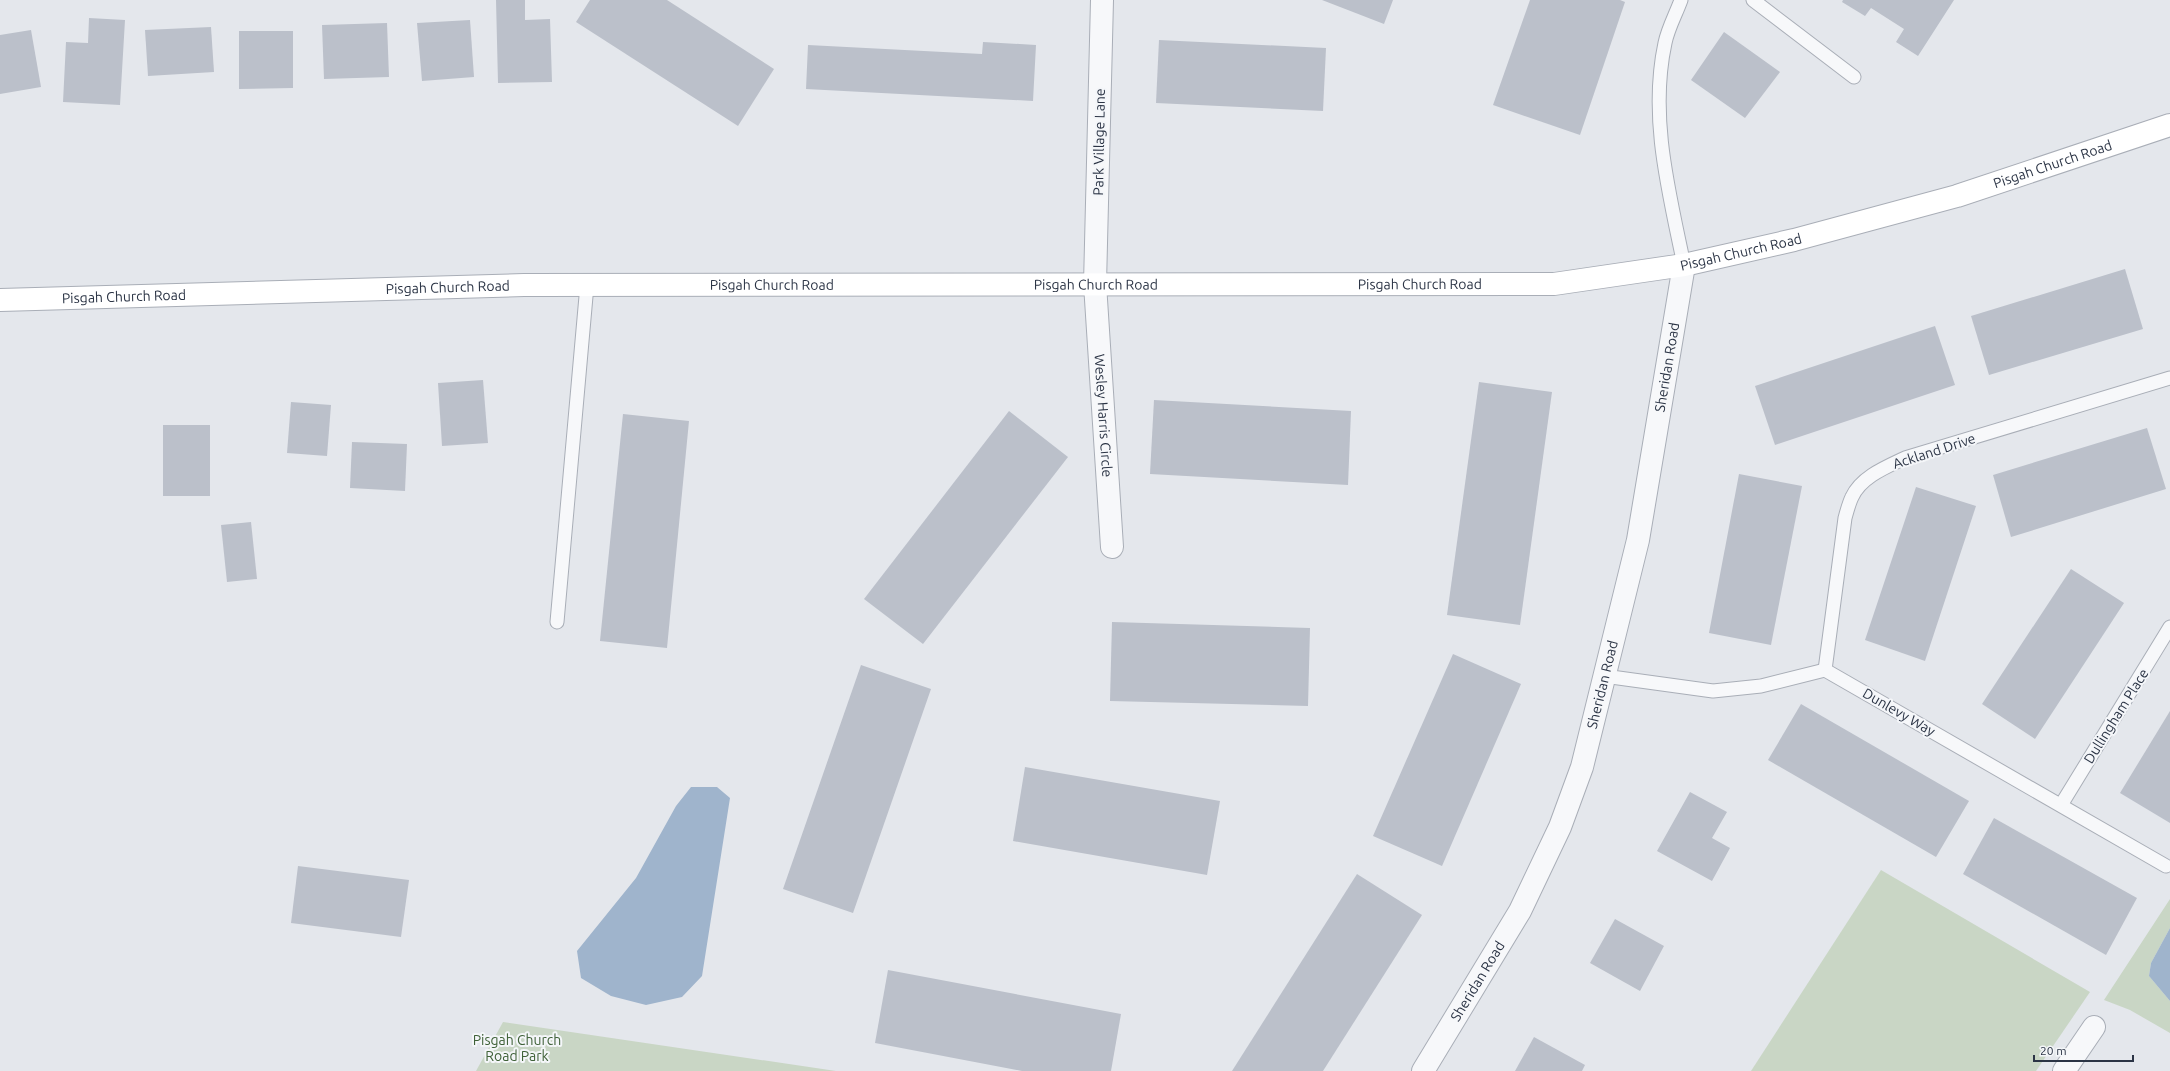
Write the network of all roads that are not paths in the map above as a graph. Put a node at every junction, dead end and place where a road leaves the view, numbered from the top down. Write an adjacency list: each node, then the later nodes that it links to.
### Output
1 (1102, 0): 7 (street, Park Village Lane)
2 (1681, 0): 6 (lane)
3 (1753, 0): 4 (lane)
4 (1854, 78)
5 (2170, 125): 6 (main road, Pisgah Church Road)
6 (1684, 265): 7 (main road, Pisgah Church Road); 15 (street, Sheridan Road)
7 (1095, 284): 8 (main road, Pisgah Church Road); 11 (street, Wesley Harris Circle)
8 (587, 285): 9 (main road, Pisgah Church Road); 12 (lane)
9 (0, 300)
10 (2170, 378): 14 (lane, Ackland Drive)
11 (1112, 547)
12 (557, 622)
13 (2170, 627): 16 (lane, Dullingham Place)
14 (1825, 670): 15 (lane); 16 (lane, Dunlevy Way)
15 (1604, 676): 19 (street, Sheridan Road)
16 (2062, 805): 17 (lane, Dunlevy Way)
17 (2166, 866)
18 (2094, 1026): 20 (street)
19 (1423, 1071)
20 (2064, 1071)

